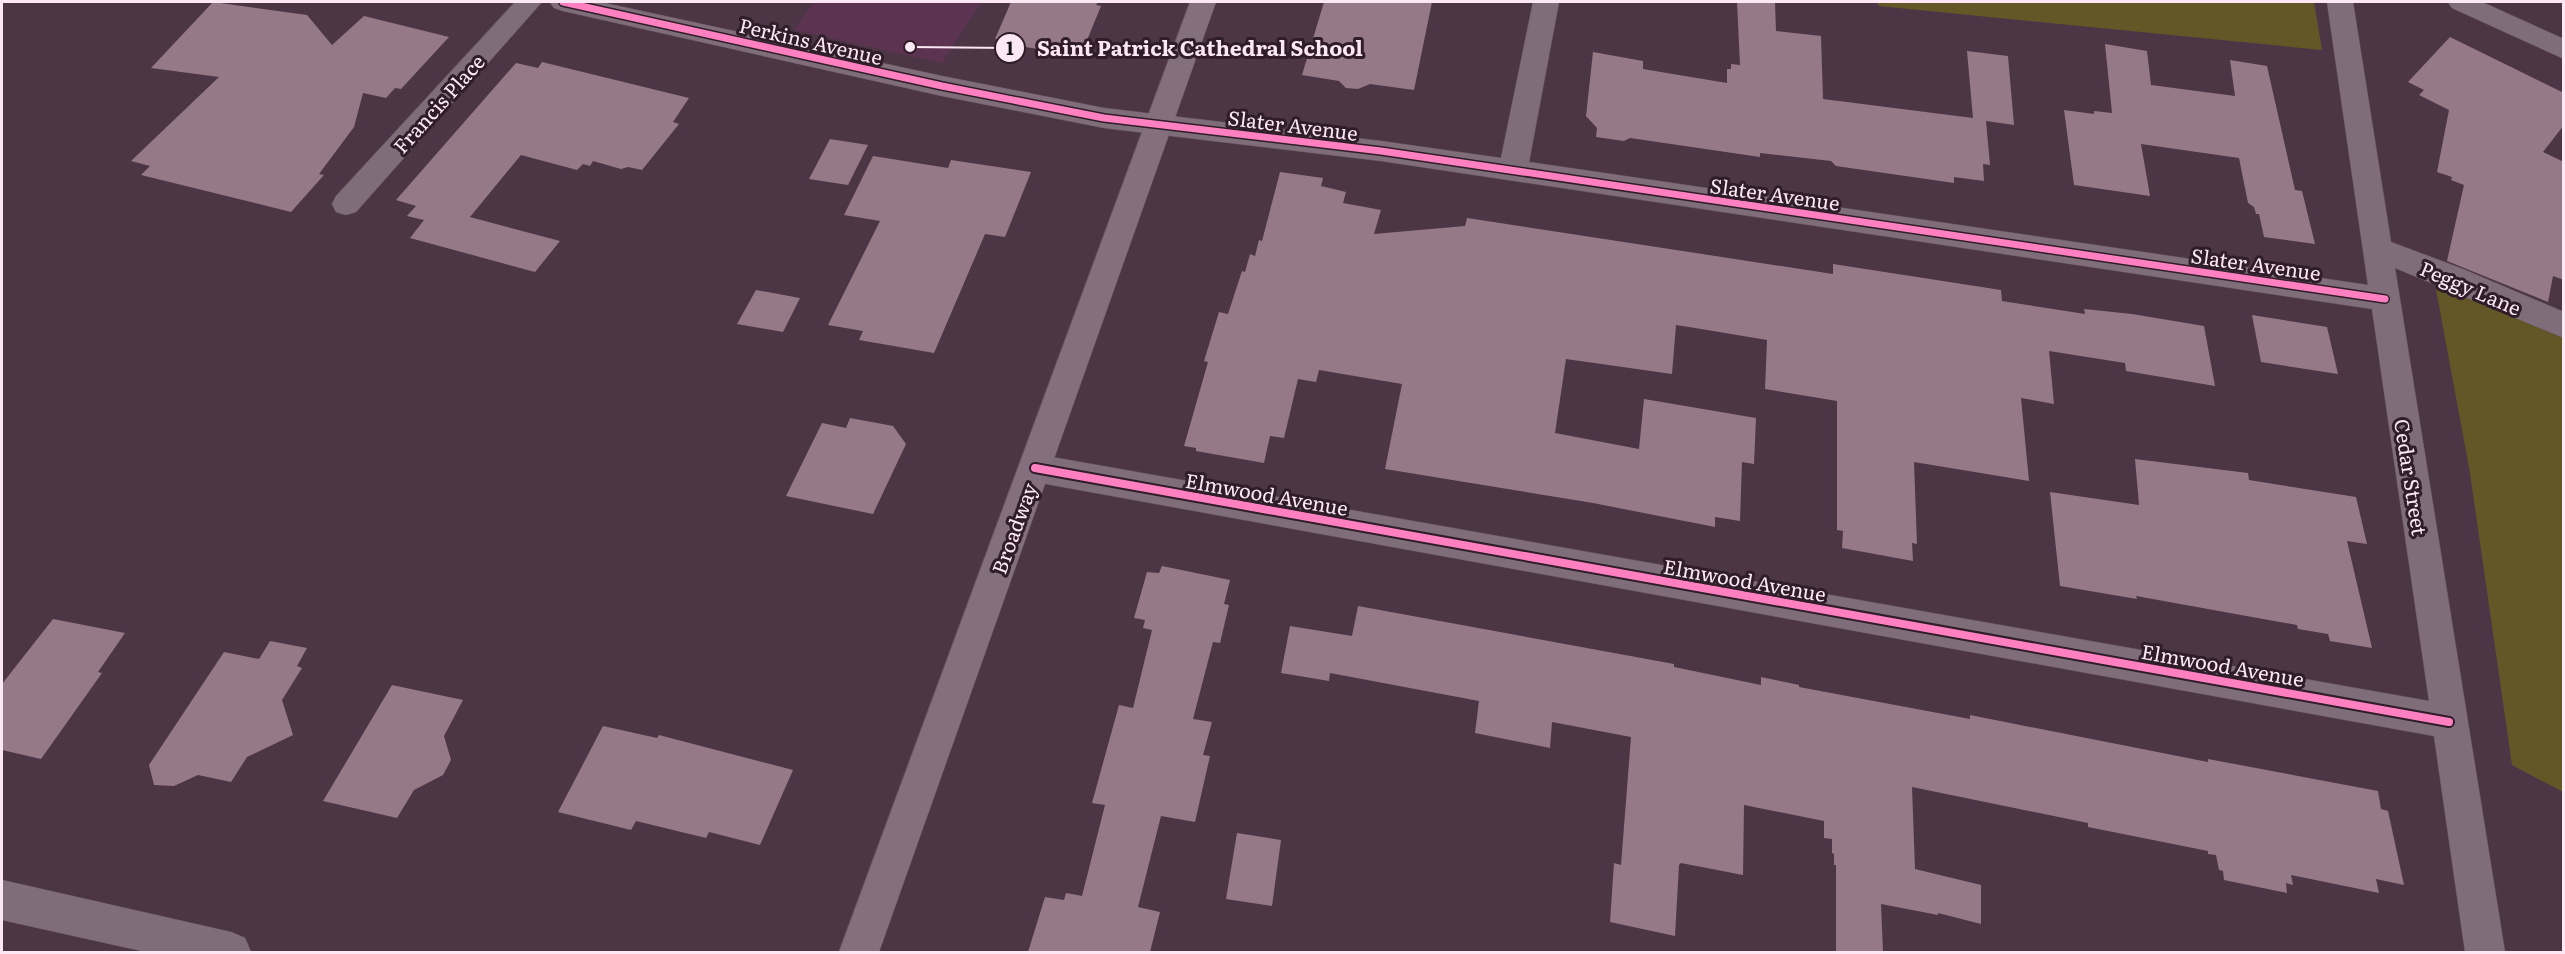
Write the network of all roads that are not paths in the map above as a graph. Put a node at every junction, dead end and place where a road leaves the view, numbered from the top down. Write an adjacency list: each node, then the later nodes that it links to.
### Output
1 (529, 2): 10 (street, Francis Place)
2 (563, 2): 8 (street, Perkins Avenue)
3 (1203, 2): 8 (main road, Broadway)
4 (1546, 2): 9 (street)
5 (2340, 2): 11 (street, Cedar Street)
6 (2461, 2): 7 (street)
7 (2564, 50)
8 (1159, 124): 9 (street, Slater Avenue); 14 (main road, Broadway)
9 (1513, 171): 12 (street, Slater Avenue)
10 (346, 204)
11 (2378, 249): 12 (street, Cedar Street); 13 (street, Peggy Lane)
12 (2385, 299): 15 (street, Cedar Street)
13 (2564, 326)
14 (1035, 468): 15 (street, Elmwood Avenue); 18 (main road, Broadway)
15 (2449, 722): 19 (street, Cedar Street)
16 (2, 900): 17 (street)
17 (231, 952)
18 (859, 952)
19 (2485, 952)

